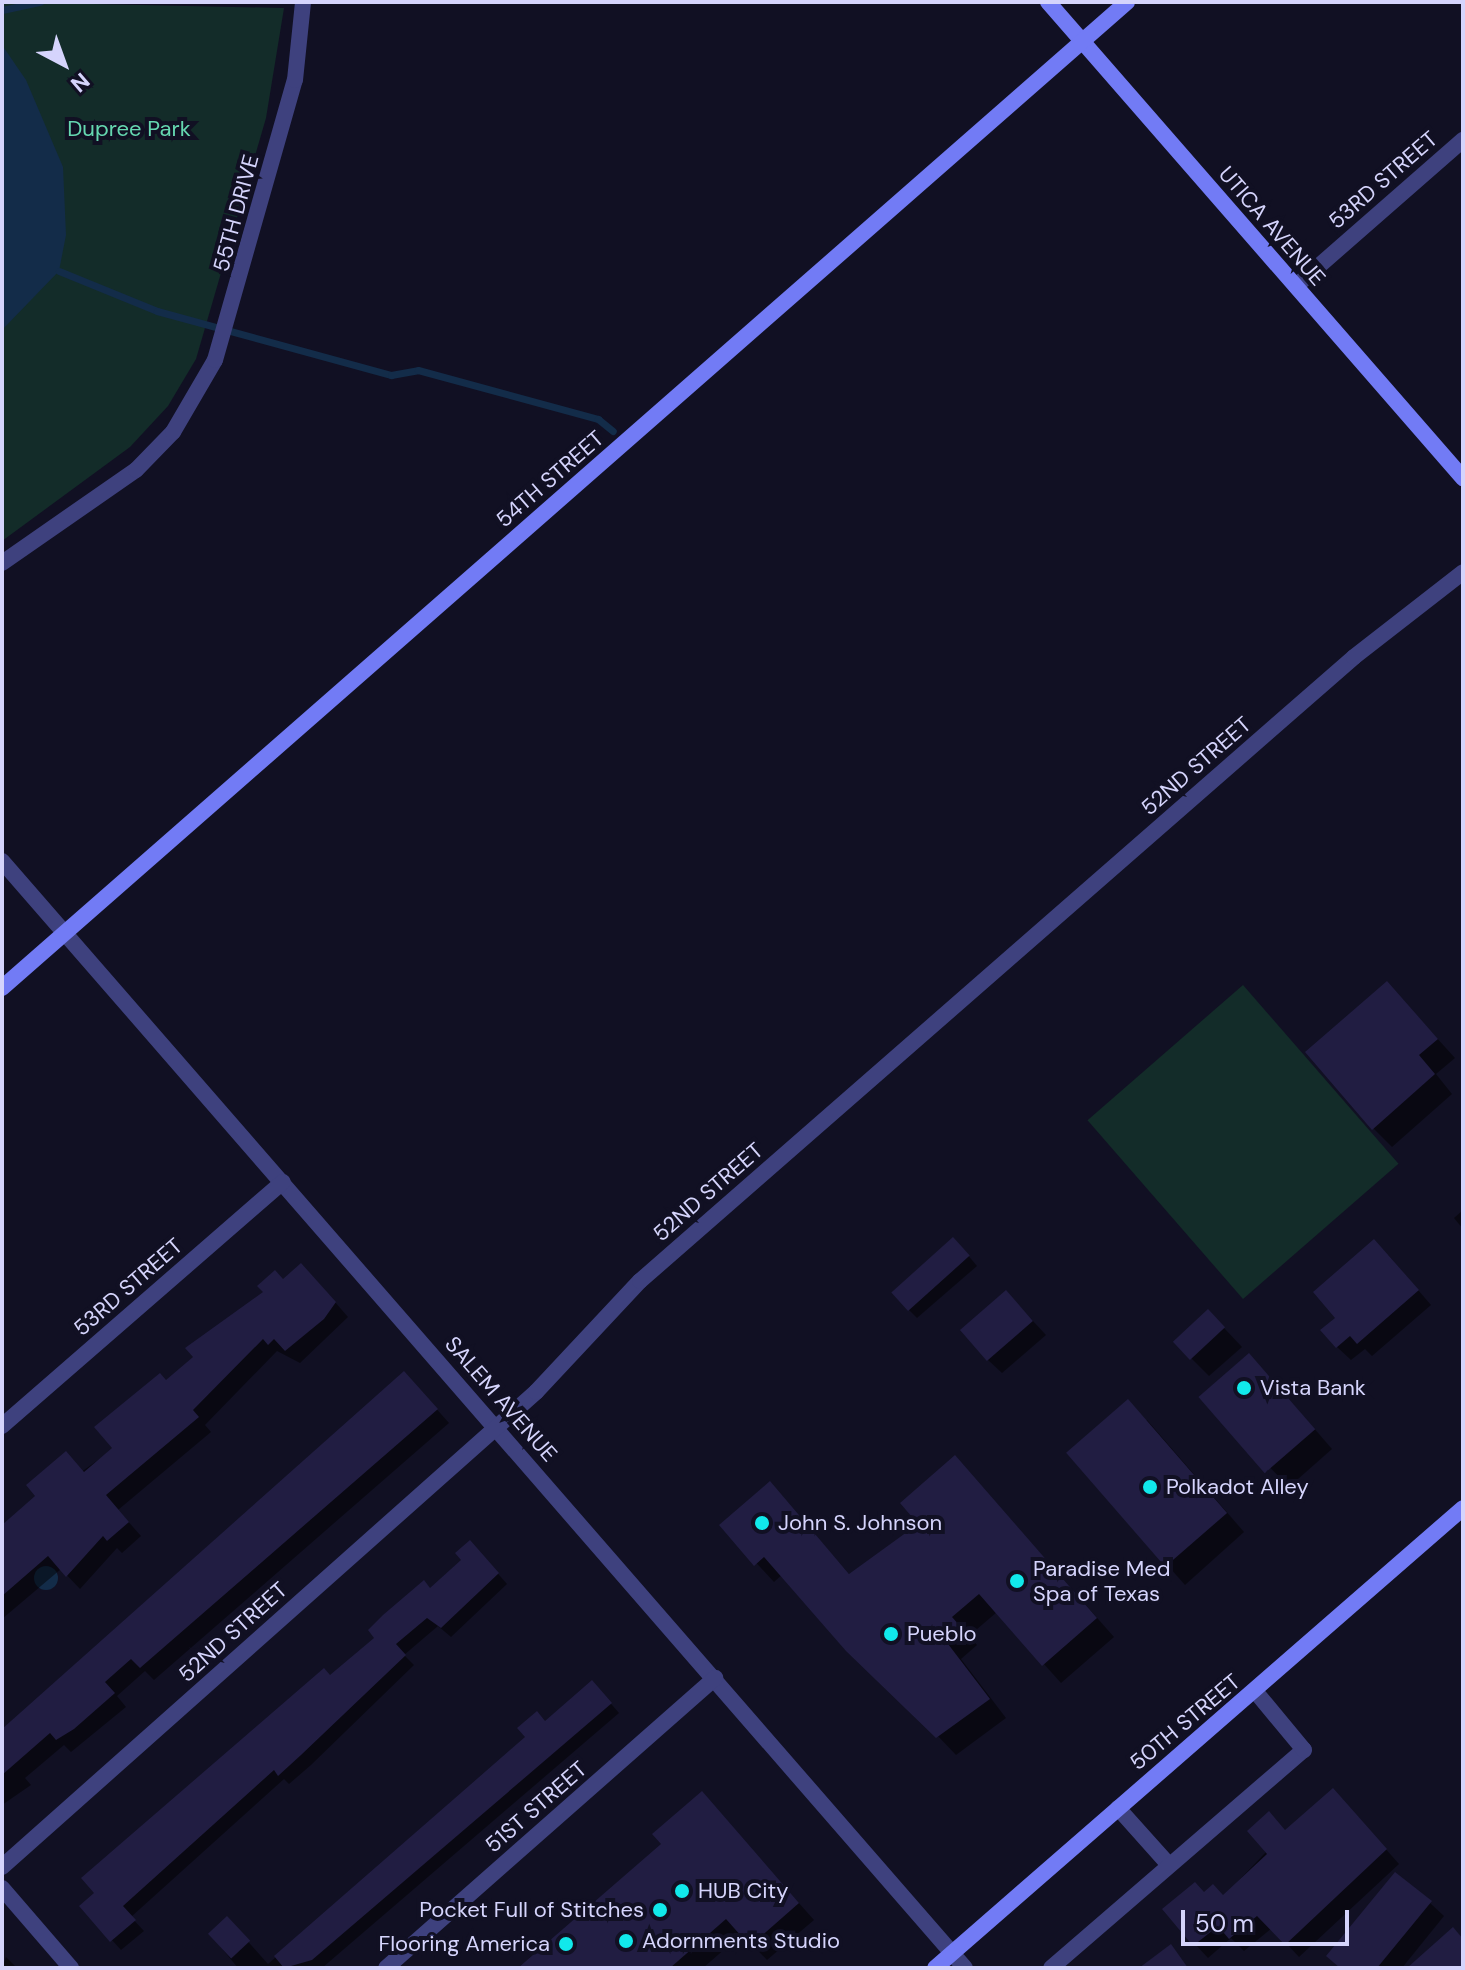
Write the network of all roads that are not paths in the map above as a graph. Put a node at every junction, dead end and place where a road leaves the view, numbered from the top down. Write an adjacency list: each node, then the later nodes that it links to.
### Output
1 (303, 2): 8 (street, 55TH DRIVE)
2 (1048, 2): 4 (street, UTICA AVENUE)
3 (1127, 2): 4 (street, 54TH STREET)
4 (1082, 41): 6 (street, UTICA AVENUE); 11 (street, 54TH STREET)
5 (1463, 140): 6 (street, 53RD STREET)
6 (1296, 286): 7 (street, UTICA AVENUE)
7 (1463, 478)
8 (2, 563)
9 (1463, 572): 15 (street, 52ND STREET)
10 (2, 861): 11 (street, SALEM AVENUE)
11 (65, 933): 12 (street, 54TH STREET); 13 (street, SALEM AVENUE)
12 (2, 988)
13 (283, 1182): 14 (street, 53RD STREET); 15 (street, SALEM AVENUE)
14 (2, 1426)
15 (496, 1427): 17 (street, SALEM AVENUE); 21 (street, 52ND STREET)
16 (1463, 1508): 18 (street, 50TH STREET)
17 (715, 1678): 23 (street, SALEM AVENUE); 25 (street, 51ST STREET)
18 (1255, 1691): 19 (street, 50TH STREET); 20 (street)
19 (1118, 1808): 20 (street); 23 (street, 50TH STREET)
20 (1168, 1864): 28 (street)
21 (2, 1867)
22 (2, 1888): 24 (street)
23 (952, 1953): 26 (street, 50TH STREET); 27 (street, SALEM AVENUE)
24 (71, 1968)
25 (386, 1968)
26 (935, 1968)
27 (965, 1968)
28 (1051, 1968)

